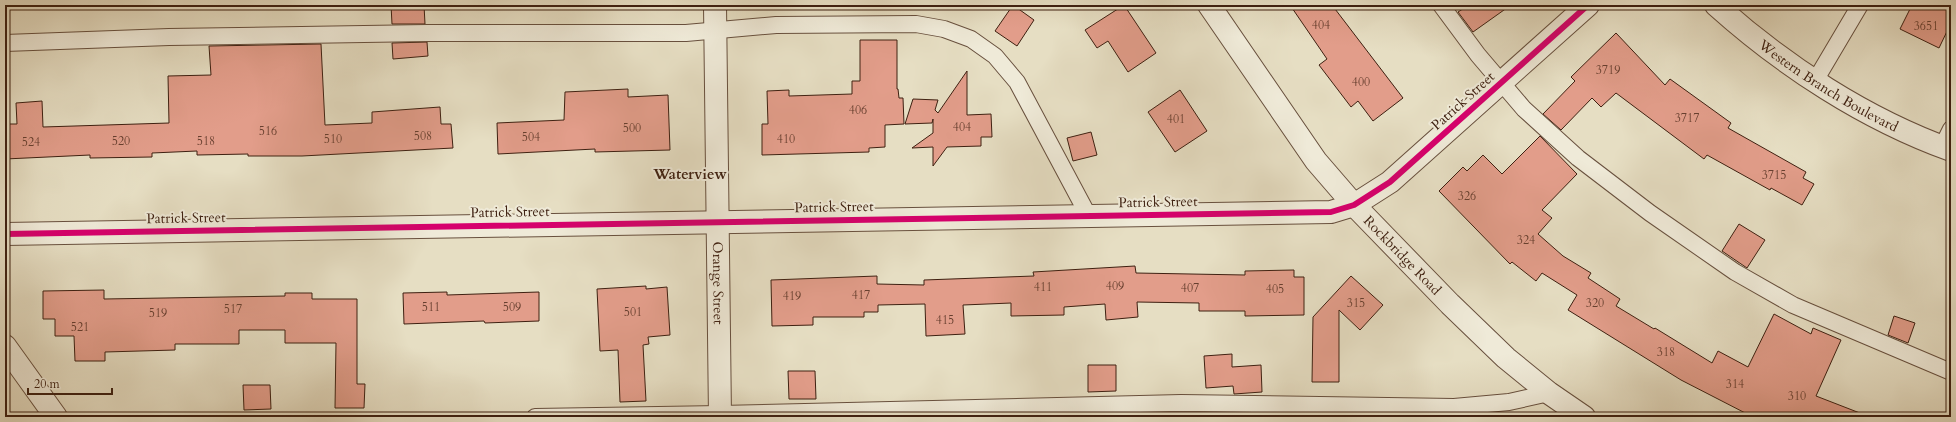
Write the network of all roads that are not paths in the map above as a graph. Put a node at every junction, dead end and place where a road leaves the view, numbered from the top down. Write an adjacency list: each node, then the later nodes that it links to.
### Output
1 (714, 5): 7 (street, Orange Street)
2 (1209, 5): 12 (street, Rockbridge Road)
3 (1441, 5): 10 (lane)
4 (1588, 5): 10 (street, Patrick Street)
5 (1716, 5): 9 (street, Western Branch Boulevard)
6 (1860, 5): 9 (lane)
7 (715, 29): 8 (lane); 13 (lane); 14 (street, Orange Street)
8 (5, 43)
9 (1815, 81): 11 (street, Western Branch Boulevard)
10 (1501, 83): 12 (street, Patrick Street); 17 (lane)
11 (1948, 142)
12 (1354, 204): 13 (street, Patrick Street); 18 (street, Rockbridge Road)
13 (1088, 215): 14 (street, Patrick Street)
14 (717, 220): 15 (street, Patrick Street); 19 (street, Orange Street)
15 (5, 234)
16 (5, 346): 20 (street)
17 (1951, 372)
18 (1549, 393): 19 (lane); 22 (street, Rockbridge Road)
19 (720, 416): 21 (lane)
20 (56, 417)
21 (534, 417)
22 (1584, 417)

